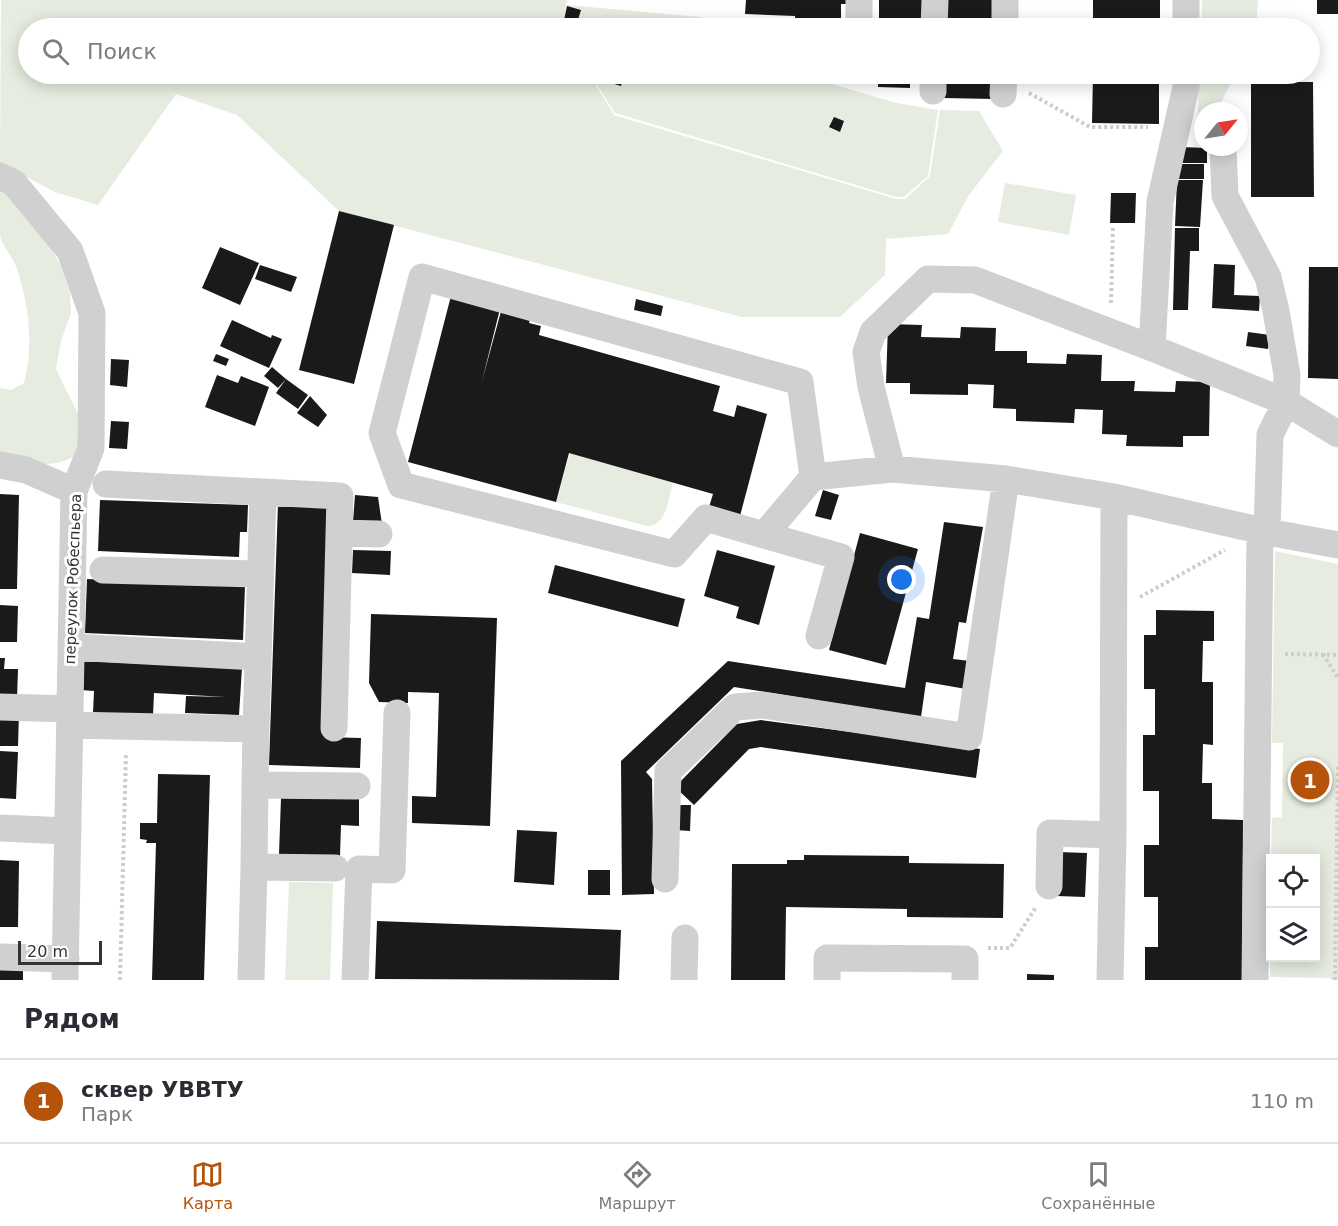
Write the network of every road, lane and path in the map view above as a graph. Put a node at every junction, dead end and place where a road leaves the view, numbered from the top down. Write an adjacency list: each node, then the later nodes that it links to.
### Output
1 (859, 0): 5 (street)
2 (935, 0): 6 (street)
3 (1005, 0): 7 (street)
4 (1186, 0): 8 (street)
5 (859, 18)
6 (934, 18)
7 (1005, 18)
8 (1186, 18)
9 (1186, 84): 11 (street)
10 (1004, 85): 11 (path)
11 (1177, 128): 16 (street)
12 (1223, 156): 17 (street)
13 (0, 176): 24 (street, переулок Робеспьера)
14 (1113, 226): 15 (path)
15 (1111, 332): 16 (street); 20 (street)
16 (1152, 348): 17 (street)
17 (1286, 402): 18 (street); 27 (street)
18 (1338, 434)
19 (0, 465): 24 (street)
20 (892, 469): 21 (street); 22 (street)
21 (813, 477): 30 (street); 30 (street)
22 (1006, 479): 26 (street); 57 (street)
23 (106, 484): 25 (street)
24 (74, 491): 36 (street, переулок Робеспьера)
25 (263, 493): 28 (street); 33 (street)
26 (1114, 497): 27 (street); 34 (street)
27 (1264, 532): 31 (street); 34 (path); 37 (street)
28 (340, 533): 29 (street); 46 (street)
29 (379, 534)
30 (764, 535): 35 (street)
31 (1338, 545)
32 (103, 570): 33 (street)
33 (260, 574): 40 (street)
34 (1114, 611): 54 (street)
35 (819, 636)
36 (71, 647): 40 (street); 44 (street, переулок Робеспьера)
37 (1259, 653): 38 (path); 70 (street)
38 (1323, 654): 39 (path); 41 (path)
39 (1338, 655)
40 (258, 657): 47 (street)
41 (1338, 678)
42 (0, 706): 44 (street)
43 (397, 713): 65 (street)
44 (70, 717): 45 (street); 53 (street, переулок Робеспьера)
45 (127, 727): 47 (street); 63 (path)
46 (334, 728)
47 (256, 729): 49 (street)
48 (1338, 764): 51 (path)
49 (255, 785): 50 (street); 55 (street)
50 (357, 786)
51 (1338, 787): 62 (path)
52 (0, 828): 53 (street)
53 (68, 831): 61 (street, переулок Робеспьера)
54 (1113, 835): 58 (street); 69 (street)
55 (254, 867): 56 (street); 64 (street)
56 (335, 868)
57 (665, 879)
58 (1049, 886)
59 (685, 938): 66 (street)
60 (0, 957): 61 (street)
61 (66, 969)
62 (1337, 970): 71 (path); 72 (path)
63 (120, 980)
64 (251, 980)
65 (355, 980)
66 (684, 980)
67 (827, 980): 68 (street)
68 (965, 980)
69 (1110, 980)
70 (1255, 980)
71 (1330, 980)
72 (1335, 980)

